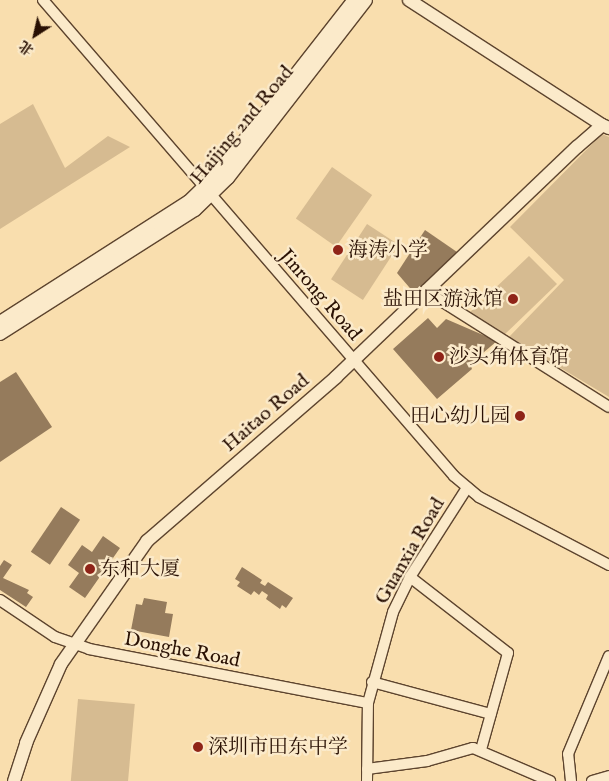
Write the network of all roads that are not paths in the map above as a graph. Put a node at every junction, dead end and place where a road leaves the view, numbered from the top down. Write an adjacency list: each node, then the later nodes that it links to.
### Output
1 (43, 0): 6 (street, Jinrong Road)
2 (354, 0): 6 (street, Haijing 2nd Road)
3 (366, 0): 6 (street, Haijing 2nd Road)
4 (409, 0): 5 (street)
5 (606, 126): 7 (street, Haitao Road)
6 (207, 191): 8 (street, Haijing 2nd Road); 9 (street, Haijing 2nd Road); 10 (street, Jinrong Road)
7 (427, 292): 10 (street, Haitao Road); 11 (street)
8 (0, 322)
9 (0, 334)
10 (354, 361): 12 (street, Jinrong Road); 16 (street, Haitao Road)
11 (609, 407)
12 (467, 488): 13 (street, Jinrong Road); 14 (street, Guanxia Road)
13 (609, 565)
14 (410, 577): 18 (street, Guanxia Road); 20 (street)
15 (0, 600): 16 (street, Donghe Road)
16 (75, 644): 19 (street, Donghe Road); 24 (street, Haitao Road)
17 (609, 656): 27 (street)
18 (372, 682): 19 (street, Guanxia Road); 20 (street)
19 (368, 703): 22 (street, Guanxia Road)
20 (491, 714): 21 (street)
21 (481, 750): 22 (street); 26 (street)
22 (367, 769): 25 (street, Guanxia Road)
23 (609, 776): 28 (street)
24 (14, 781)
25 (367, 781)
26 (550, 781)
27 (571, 781)
28 (592, 781)

